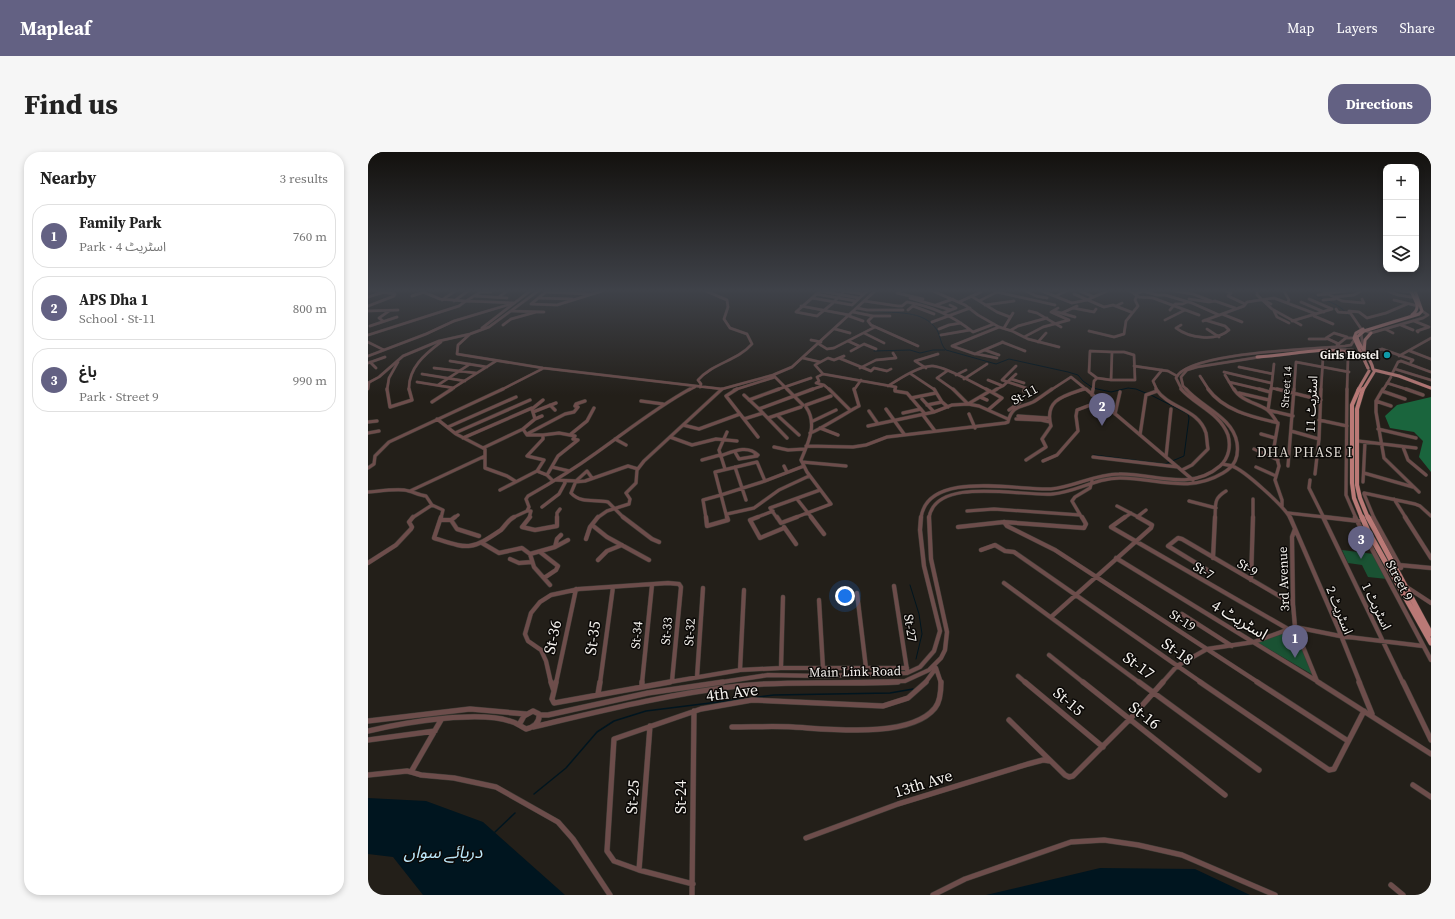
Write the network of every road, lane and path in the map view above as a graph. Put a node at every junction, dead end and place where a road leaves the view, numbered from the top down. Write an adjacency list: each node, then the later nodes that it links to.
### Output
1 (397, 326): 43 (street)
2 (444, 326): 65 (street)
3 (486, 326): 36 (street)
4 (491, 326): 36 (street)
5 (728, 326): 148 (street)
6 (839, 326): 25 (street)
7 (947, 326): 26 (street)
8 (965, 326): 30 (street)
9 (989, 326): 30 (street)
10 (1019, 326): 31 (street)
11 (1049, 326): 45 (street)
12 (1125, 326): 32 (street)
13 (1180, 326): 46 (street)
14 (1221, 326): 46 (street)
15 (1359, 326): 35 (street)
16 (1380, 326): 35 (main road)
17 (1383, 326): 35 (main road)
18 (1396, 326): 28 (street)
19 (1404, 326): 33 (street)
20 (1426, 326): 34 (street)
21 (875, 327): 29 (street); 39 (street)
22 (886, 327): 29 (street)
23 (999, 327): 24 (street); 76 (street)
24 (1004, 328): 31 (street)
25 (835, 329): 38 (street); 57 (street)
26 (939, 329)
27 (1207, 329): 46 (street)
28 (1385, 329): 40 (street); 41 (street)
29 (881, 330): 61 (street)
30 (970, 330): 44 (street)
31 (1011, 330): 45 (street)
32 (1089, 330)
33 (1413, 330)
34 (1431, 330)
35 (1363, 331): 40 (street); 51 (main road); 62 (street); 74 (main road)
36 (478, 332): 42 (street)
37 (1046, 332): 56 (street)
38 (850, 333)
39 (864, 333): 54 (street); 58 (street)
40 (1371, 333): 74 (main road)
41 (1393, 333)
42 (470, 334): 52 (street); 89 (street)
43 (368, 335)
44 (941, 335)
45 (1024, 337): 56 (street)
46 (1219, 337)
47 (1347, 337): 50 (street); 51 (street); 59 (street)
48 (1431, 338): 71 (street)
49 (1309, 339): 50 (street)
50 (1326, 339): 59 (street)
51 (1354, 339): 59 (street); 85 (main road)
52 (445, 340): 86 (street); 86 (street)
53 (811, 340): 57 (street)
54 (848, 341): 57 (street); 60 (street)
55 (368, 342): 65 (street)
56 (1038, 342): 63 (street)
57 (820, 343): 82 (street)
58 (884, 343)
59 (1338, 345): 110 (street)
60 (859, 346): 64 (street); 68 (street)
61 (918, 346)
62 (1363, 346)
63 (1059, 347)
64 (876, 349)
65 (384, 350): 77 (street)
66 (985, 350): 69 (street); 76 (street); 76 (street)
67 (1353, 350): 81 (street)
68 (851, 351)
69 (1025, 351)
70 (1376, 351): 79 (street)
71 (1410, 351): 79 (street); 87 (street)
72 (893, 352): 104 (street)
73 (1112, 352): 97 (street); 130 (street); 135 (street)
74 (1364, 352): 111 (main road)
75 (938, 354): 105 (street)
76 (976, 354)
77 (368, 356)
78 (844, 356): 83 (street)
79 (1400, 356): 92 (street)
80 (385, 357): 90 (street)
81 (1257, 357): 85 (main road); 227 (street)
82 (803, 358): 91 (street); 125 (street)
83 (839, 358): 91 (street); 104 (street)
84 (1323, 358): 100 (street, اسٹریٹ 11)
85 (1363, 358): 111 (main road); 115 (street, Street 9)
86 (400, 359): 140 (street)
87 (1431, 359)
88 (450, 361): 93 (street)
89 (496, 361): 98 (street); 103 (street)
90 (369, 362): 101 (street)
91 (820, 362): 119 (street)
92 (1410, 362)
93 (470, 364): 98 (street); 112 (street)
94 (988, 364): 131 (street)
95 (1274, 364): 122 (street)
96 (1016, 366): 134 (street)
97 (1134, 366): 109 (street); 135 (street)
98 (487, 367): 117 (street)
99 (1239, 367): 122 (street)
100 (1322, 367): 115 (street, Street 14); 165 (street, Street 14); 180 (street, اسٹریٹ 11)
101 (376, 368)
102 (434, 368): 112 (street)
103 (543, 368): 148 (street); 222 (street)
104 (860, 368): 106 (street)
105 (926, 368): 113 (street); 120 (street)
106 (891, 369)
107 (1395, 369): 116 (street); 124 (street); 136 (street)
108 (966, 370): 123 (street)
109 (1162, 370): 114 (street); 158 (street)
110 (1181, 370): 114 (street); 126 (street)
111 (1372, 370): 124 (main road); 155 (main road); 249 (main road)
112 (460, 371): 117 (street); 128 (street)
113 (947, 371): 123 (street); 190 (street)
114 (1168, 371): 126 (street)
115 (1349, 372): 238 (street, Street 9)
116 (1431, 372)
117 (477, 373): 137 (street)
118 (422, 374): 128 (street)
119 (823, 374): 132 (street); 205 (street)
120 (911, 374): 146 (street); 163 (street)
121 (1016, 374): 134 (street)
122 (1273, 374): 142 (street)
123 (956, 375): 131 (street)
124 (1392, 375): 143 (street); 155 (main road)
125 (774, 376): 149 (street); 153 (street); 213 (street)
126 (1177, 376): 226 (street)
127 (1200, 376): 235 (street)
128 (449, 378): 137 (street); 144 (street)
129 (811, 378): 149 (street)
130 (1097, 378): 135 (street); 164 (street)
131 (964, 379): 156 (street)
132 (861, 380): 146 (street); 205 (street)
133 (988, 380): 147 (street)
134 (1010, 380): 141 (street); 147 (street); 157 (street)
135 (1111, 380)
136 (1431, 380)
137 (465, 381): 150 (street)
138 (417, 382): 144 (street)
139 (1229, 382): 142 (street); 161 (street); 162 (street)
140 (369, 383): 152 (street)
141 (1024, 383)
142 (1272, 383): 151 (street)
143 (1387, 383): 159 (street); 167 (street)
144 (438, 385): 150 (street)
145 (822, 386): 168 (street)
146 (888, 386): 172 (street)
147 (1004, 386): 156 (street)
148 (698, 387): 153 (street); 189 (street)
149 (784, 387): 168 (street); 177 (street)
150 (454, 388): 185 (street)
151 (1271, 388): 162 (street); 165 (street)
152 (368, 389)
153 (722, 389): 236 (street)
154 (1085, 389): 164 (street, St-11); 209 (street, St-11); 221 (street)
155 (1431, 389)
156 (991, 391): 170 (street); 206 (street)
157 (1024, 391)
158 (1157, 391): 259 (street); 303 (street)
159 (1382, 391): 174 (street); 181 (street)
160 (1120, 392): 216 (street)
161 (1236, 392): 179 (street); 207 (street)
162 (1270, 392): 179 (street)
163 (936, 393): 172 (street); 186 (street)
164 (1092, 394): 184 (street, St-11)
165 (1295, 394): 180 (street); 219 (street, Street 14)
166 (744, 395): 177 (street)
167 (1423, 395)
168 (794, 396): 193 (street); 198 (street)
169 (831, 396): 193 (street)
170 (980, 397): 178 (street); 190 (street)
171 (516, 398): 239 (street)
172 (911, 398): 200 (street)
173 (922, 399): 192 (street)
174 (1405, 399)
175 (530, 400): 250 (street)
176 (543, 400): 202 (street)
177 (749, 400): 198 (street)
178 (987, 400)
179 (1269, 400): 207 (street)
180 (1321, 400): 228 (street, اسٹریٹ 11)
181 (1376, 400): 194 (street); 243 (street)
182 (585, 401): 252 (street)
183 (641, 401): 189 (street)
184 (1101, 401): 216 (street, St-11); 292 (street)
185 (432, 402)
186 (942, 402): 192 (street); 195 (street)
187 (1020, 402): 209 (street)
188 (556, 403): 191 (street)
189 (663, 404): 266 (street)
190 (968, 404): 195 (street); 206 (street)
191 (550, 405): 202 (street); 203 (street)
192 (927, 405): 210 (street)
193 (804, 406): 217 (street); 230 (street)
194 (1392, 406)
195 (948, 407): 210 (street)
196 (594, 408): 253 (street)
197 (1005, 408): 209 (street)
198 (758, 409): 211 (street)
199 (886, 409): 231 (street)
200 (921, 409): 212 (street); 214 (street)
201 (1172, 409): 288 (street)
202 (532, 410): 223 (street); 262 (street)
203 (555, 410)
204 (836, 410): 230 (street)
205 (850, 410): 240 (street)
206 (988, 410): 225 (street)
207 (1268, 410): 219 (street); 235 (street)
208 (869, 411): 234 (street)
209 (1011, 411): 225 (street, St-11)
210 (934, 412): 214 (street)
211 (762, 413): 220 (street); 224 (street)
212 (903, 413)
213 (740, 414): 224 (street); 236 (street)
214 (924, 414): 231 (street); 245 (street)
215 (969, 414): 241 (street)
216 (1115, 414): 259 (street, St-11)
217 (777, 415): 220 (street); 257 (street)
218 (542, 416): 223 (street)
219 (1293, 416): 246 (street, Street 14)
220 (768, 418): 263 (street)
221 (1048, 418): 233 (street); 233 (street)
222 (437, 419): 239 (street); 302 (street)
223 (535, 419): 242 (street)
224 (744, 419): 261 (street)
225 (1008, 419): 241 (street, St-11)
226 (1218, 419): 227 (street); 294 (street)
227 (1224, 419): 297 (street)
228 (1319, 420): 238 (street); 267 (street, اسٹریٹ 11)
229 (377, 421): 232 (street)
230 (813, 421): 251 (street)
231 (895, 421): 234 (street); 254 (street)
232 (368, 422)
233 (1050, 422): 290 (street)
234 (878, 424): 237 (street)
235 (1278, 424): 264 (street)
236 (683, 425): 260 (street)
237 (868, 426)
238 (1347, 426): 365 (street, Street 9)
239 (448, 427): 250 (street)
240 (820, 428): 251 (street); 258 (street)
241 (976, 428): 245 (street, St-11)
242 (523, 429): 252 (street); 278 (street)
243 (1378, 429): 265 (street); 272 (street)
244 (379, 431): 247 (street)
245 (935, 431): 254 (street, St-11)
246 (1291, 431): 267 (street); 298 (street, Street 14)
247 (368, 432)
248 (727, 432): 268 (street)
249 (1355, 432): 270 (main road); 367 (main road)
250 (455, 433): 262 (street)
251 (810, 433): 275 (street)
252 (527, 434): 256 (street)
253 (571, 434): 256 (street); 299 (street)
254 (904, 434): 276 (street, St-11)
255 (1261, 434): 264 (street)
256 (543, 435): 306 (street)
257 (799, 435)
258 (838, 435)
259 (1140, 435): 288 (street, St-11)
260 (670, 437): 268 (street); 304 (street)
261 (758, 437)
262 (463, 438): 278 (street)
263 (787, 438)
264 (1275, 438): 291 (street)
265 (1416, 438)
266 (615, 439): 273 (street); 281 (street)
267 (1319, 439): 310 (street, اسٹریٹ 11)
268 (724, 440): 269 (street); 286 (street)
269 (737, 440)
270 (1358, 441): 271 (street); 334 (main road)
271 (1364, 442): 272 (street); 309 (street)
272 (1381, 444): 277 (street); 327 (street)
273 (626, 445)
274 (774, 447): 275 (street, St-11)
275 (806, 447): 276 (street, St-11); 293 (street)
276 (832, 447): 283 (street)
277 (1403, 447): 279 (street); 312 (street)
278 (483, 448): 285 (street)
279 (1416, 448)
280 (1254, 449): 291 (street)
281 (599, 451): 284 (street); 307 (street)
282 (735, 452): 282 (street); 286 (street)
283 (829, 452)
284 (603, 455)
285 (485, 456): 321 (street); 331 (street)
286 (720, 456): 289 (street); 305 (street)
287 (1093, 457): 303 (street)
288 (1168, 458): 303 (street, St-11)
289 (702, 460)
290 (1026, 460)
291 (1278, 460): 314 (street)
292 (1043, 461)
293 (803, 464): 296 (street); 308 (street); 313 (street)
294 (1223, 464): 297 (street); 319 (street, Main Link Road)
295 (784, 466): 308 (street)
296 (846, 466)
297 (1233, 466): 318 (street, Main Link Road); 346 (street)
298 (1288, 466)
299 (552, 467): 307 (street); 311 (street)
300 (735, 467): 305 (street); 323 (street); 328 (street)
301 (1256, 467): 314 (street)
302 (368, 468)
303 (1180, 468): 319 (street, St-11)
304 (638, 469): 315 (street); 349 (street)
305 (725, 469): 337 (street)
306 (537, 471): 311 (street); 321 (street)
307 (569, 471): 317 (street)
308 (787, 472): 323 (street)
309 (1364, 473): 325 (street); 327 (street)
310 (1315, 474)
311 (547, 475): 317 (street)
312 (1426, 475)
313 (809, 476): 330 (street); 357 (street)
314 (1276, 476): 346 (street)
315 (592, 478): 324 (street); 324 (street)
316 (1092, 478): 318 (street, Main Link Road); 326 (street); 430 (street, Main Link Road)
317 (555, 480): 322 (street); 351 (street)
318 (1155, 480): 319 (street, Main Link Road); 326 (street, Main Link Road)
319 (1193, 480)
320 (1310, 480): 362 (street, اسٹریٹ 1)
321 (515, 481): 329 (street)
322 (564, 481): 324 (street); 345 (street)
323 (765, 481): 328 (street)
324 (576, 482): 349 (street)
325 (1363, 482)
326 (1092, 483): 359 (street); 433 (street, Main Link Road)
327 (1415, 487): 335 (street)
328 (743, 489): 337 (street); 341 (street)
329 (500, 490)
330 (820, 490): 338 (street); 354 (street)
331 (410, 491): 333 (street); 343 (street)
332 (1226, 491): 347 (street)
333 (368, 492)
334 (1359, 492): 336 (street); 387 (main road)
335 (1419, 492)
336 (1364, 494): 340 (street); 397 (street)
337 (722, 496): 357 (street); 357 (street)
338 (797, 499): 352 (street); 354 (street)
339 (1253, 499): 401 (street)
340 (1394, 499): 360 (street); 391 (street)
341 (746, 500)
342 (1189, 501): 347 (street)
343 (432, 505): 363 (street); 396 (street)
344 (1117, 506): 355 (street)
345 (542, 507)
346 (1282, 507): 356 (street)
347 (1216, 508): 390 (street)
348 (560, 509): 351 (street)
349 (614, 509): 369 (street); 379 (street)
350 (1146, 510): 361 (street)
351 (527, 511): 380 (street)
352 (773, 511): 368 (street); 371 (street)
353 (967, 512): 359 (street)
354 (807, 513): 368 (street); 373 (street)
355 (1131, 513): 361 (street); 378 (street, St-7)
356 (1288, 513): 362 (street); 372 (street, اسٹریٹ 2)
357 (727, 514)
358 (458, 515): 364 (street)
359 (1080, 515): 366 (street)
360 (1431, 516)
361 (1138, 517): 378 (street)
362 (1323, 517): 365 (street); 423 (street, اسٹریٹ 1)
363 (440, 520): 364 (street); 380 (street)
364 (451, 520): 375 (street)
365 (1357, 521): 367 (street); 427 (street, Street 9)
366 (1004, 522): 370 (street); 399 (street, St-19)
367 (1364, 522): 386 (main road)
368 (781, 523): 371 (street)
369 (592, 524): 376 (street); 382 (street)
370 (958, 526)
371 (784, 528): 381 (street)
372 (1295, 530): 416 (street, 3rd Avenue); 422 (street, اسٹریٹ 2)
373 (824, 534)
374 (561, 535): 383 (street)
375 (479, 536)
376 (586, 538)
377 (568, 540): 383 (street)
378 (1135, 541): 389 (street); 420 (street, St-7)
379 (659, 542)
380 (482, 543): 388 (street)
381 (796, 544)
382 (622, 545): 393 (street); 394 (street)
383 (555, 548): 385 (street)
384 (981, 550): 412 (street, St-18)
385 (540, 552): 388 (street); 400 (street)
386 (1380, 552): 387 (main road); 425 (main road)
387 (1387, 553): 405 (main road)
388 (530, 554): 395 (street)
389 (1116, 558): 399 (street); 424 (street, اسٹریٹ 4)
390 (1214, 558): 398 (street, St-9); 401 (street, St-9)
391 (1431, 558)
392 (510, 559): 395 (street)
393 (598, 560)
394 (650, 560)
395 (532, 562): 400 (street)
396 (368, 563)
397 (1431, 568)
398 (1208, 571)
399 (1097, 577): 412 (street); 428 (street, St-19)
400 (544, 578): 403 (street)
401 (1251, 580): 416 (street, St-9)
402 (1004, 583): 418 (street, St-17)
403 (550, 585)
404 (652, 585): 406 (street); 443 (street, St-33); 446 (street, St-34)
405 (1404, 585): 415 (street); 421 (main road)
406 (613, 586): 409 (street); 449 (street, St-35)
407 (894, 586): 439 (street, St-27)
408 (703, 588): 442 (street, St-32)
409 (576, 589): 447 (street, St-36); 447 (street)
410 (744, 590): 438 (street)
411 (857, 593): 437 (street)
412 (1075, 596): 418 (street); 434 (street, St-18)
413 (783, 597): 435 (street)
414 (819, 600): 436 (street)
415 (1431, 603)
416 (1293, 604): 419 (street, 3rd Avenue)
417 (1182, 614): 426 (street)
418 (1051, 617): 448 (street, St-17)
419 (1295, 627): 420 (street); 422 (street); 444 (street, 3rd Avenue)
420 (1288, 629): 424 (street)
421 (1431, 634)
422 (1340, 636): 423 (street); 455 (street, اسٹریٹ 2)
423 (1382, 640): 427 (street); 469 (street, اسٹریٹ 1)
424 (1254, 642): 426 (street); 444 (street, اسٹریٹ 4)
425 (1431, 643)
426 (1232, 646): 428 (street)
427 (1423, 646): 431 (street, Street 9)
428 (1207, 649): 434 (street); 470 (street, St-19)
429 (1048, 655): 456 (street, St-16)
430 (931, 657): 432 (street, Main Link Road); 433 (street)
431 (1431, 660)
432 (925, 664): 433 (street); 439 (street, Main Link Road)
433 (935, 666): 445 (street, Main Link Road); 451 (street, 4th Ave); 464 (street)
434 (1177, 666): 448 (street); 470 (street, St-18)
435 (781, 668): 436 (street); 438 (street)
436 (823, 668): 437 (street)
437 (866, 668): 439 (street)
438 (740, 670): 442 (street)
439 (907, 670): 440 (street, Main Link Road)
440 (856, 675): 445 (street); 454 (street, Main Link Road)
441 (1018, 676): 471 (street, St-15)
442 (697, 677): 443 (street)
443 (672, 681): 446 (street)
444 (1317, 681): 450 (street, اسٹریٹ 4)
445 (855, 682): 463 (street, Main Link Road)
446 (642, 686): 449 (street)
447 (554, 691): 449 (street)
448 (1154, 692): 456 (street); 474 (street, St-17)
449 (598, 694)
450 (1364, 710): 455 (street, اسٹریٹ 4); 470 (street)
451 (694, 711): 462 (street, 4th Ave); 482 (street, St-24)
452 (415, 714): 453 (street); 459 (street); 460 (street)
453 (526, 714): 454 (street); 461 (street)
454 (540, 715): 463 (street)
455 (1372, 716): 472 (street, اسٹریٹ 4)
456 (1130, 719): 471 (street); 478 (street, St-16)
457 (441, 720): 460 (street); 461 (street); 465 (street)
458 (1009, 720): 473 (street)
459 (368, 721)
460 (411, 723): 466 (street)
461 (519, 725): 463 (street)
462 (650, 726): 467 (street, 4th Ave); 481 (street, St-25)
463 (533, 727)
464 (732, 727)
465 (435, 730): 468 (street); 475 (street)
466 (368, 731)
467 (614, 739): 481 (street, St-25)
468 (368, 740)
469 (1431, 740)
470 (1348, 741)
471 (1103, 747): 473 (street)
472 (1431, 754)
473 (1051, 761): 480 (street, 13th Ave)
474 (1259, 770)
475 (411, 772): 476 (street); 484 (street)
476 (368, 775)
477 (1413, 785): 479 (street)
478 (1225, 795)
479 (1431, 797)
480 (806, 838)
481 (639, 870): 482 (street)
482 (693, 884): 485 (street, St-24)
483 (1391, 885): 488 (street)
484 (610, 895)
485 (692, 895)
486 (933, 895): 487 (street)
487 (1275, 895)
488 (1403, 895)

